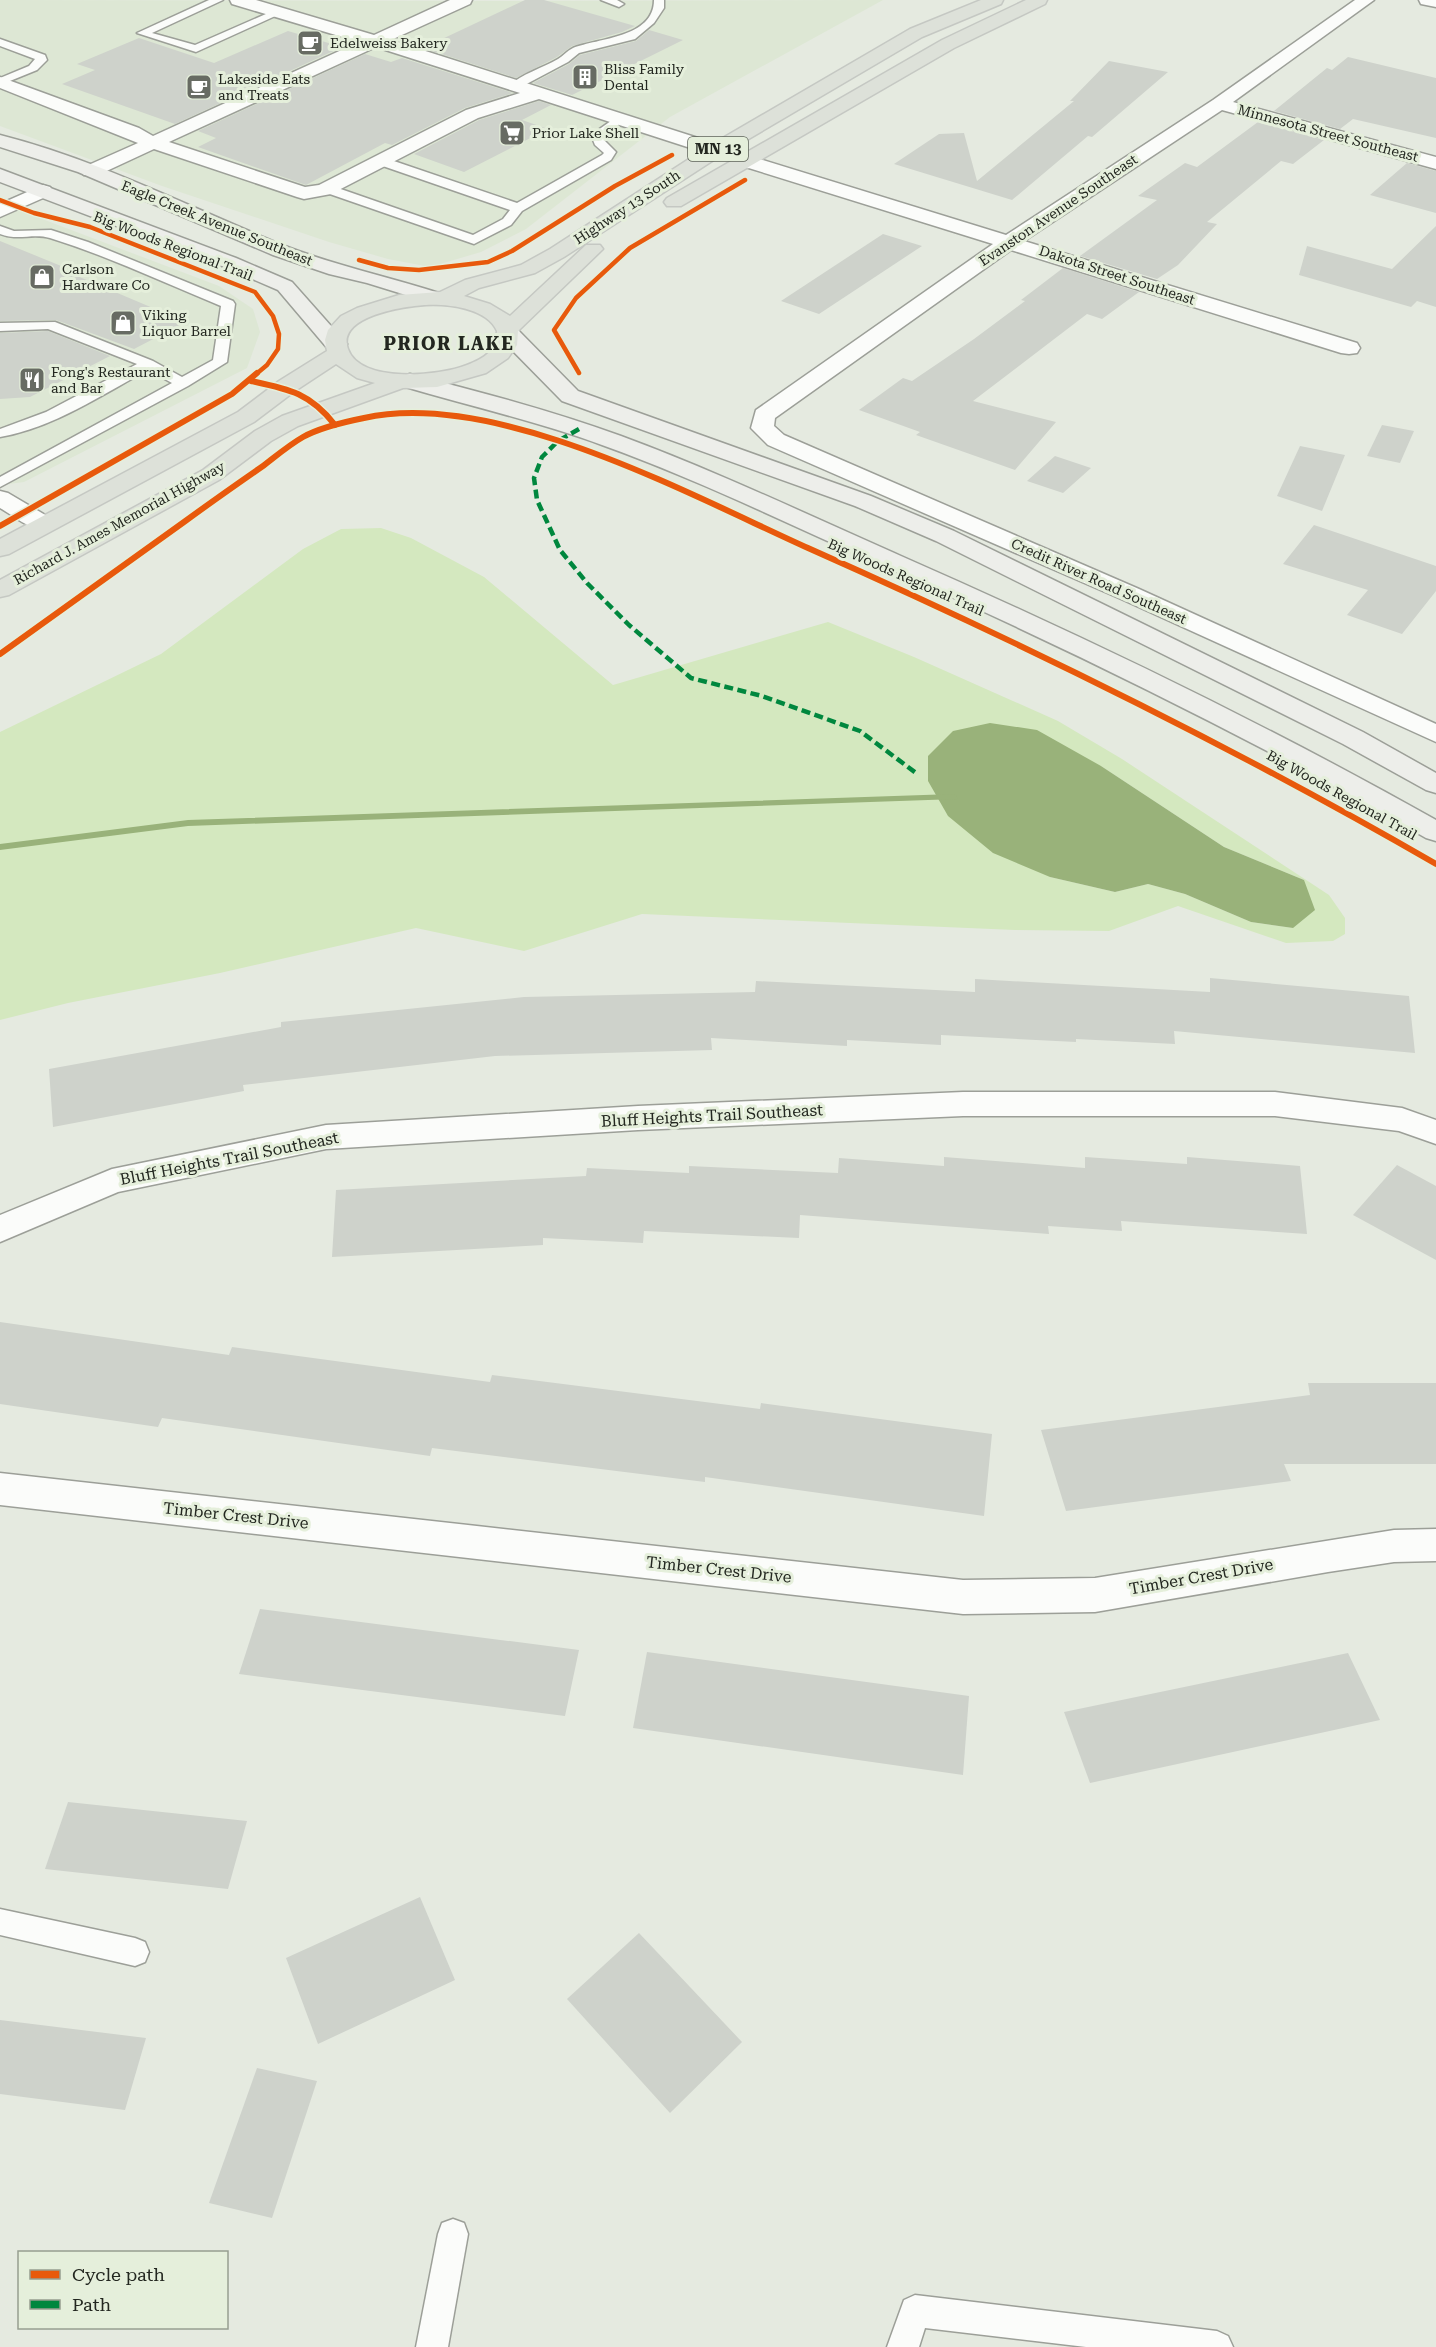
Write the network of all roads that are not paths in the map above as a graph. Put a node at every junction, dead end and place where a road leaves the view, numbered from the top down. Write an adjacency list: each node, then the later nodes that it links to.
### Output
1 (218, 0): 12 (lane)
2 (238, 0): 12 (street)
3 (464, 0): 13 (street)
4 (606, 0): 11 (lane)
5 (659, 0): 16 (lane)
6 (995, 0): 22 (main road, Highway 13 South / MN 13)
7 (1039, 0): 25 (main road, Highway 13 South / MN 13)
8 (1366, 0): 18 (street, Evanston Avenue Southeast)
9 (1427, 0): 10 (street)
10 (1436, 2)
11 (619, 4)
12 (279, 12): 13 (street)
13 (376, 41): 16 (street); 21 (street)
14 (0, 42): 15 (lane)
15 (0, 82): 21 (street)
16 (516, 86): 17 (street)
17 (539, 93): 19 (street); 24 (street)
18 (1219, 104): 26 (street, Minnesota Street Southeast); 34 (street, Evanston Avenue Southeast)
19 (618, 120): 22 (street); 31 (lane)
20 (0, 141): 27 (main road, Eagle Creek Avenue Southeast)
21 (151, 142): 27 (street); 29 (street)
22 (716, 150): 35 (main road, Highway 13 South / MN 13)
23 (0, 159): 27 (main road)
24 (381, 161): 29 (street); 31 (lane)
25 (746, 161): 34 (street, Dakota Street Southeast); 37 (main road, Highway 13 South / MN 13)
26 (1436, 163)
27 (91, 171): 35 (main road, Eagle Creek Avenue Southeast)
28 (0, 175): 30 (main road, Eagle Creek Avenue Southeast)
29 (328, 189): 31 (lane)
30 (43, 191): 32 (street); 38 (main road, Eagle Creek Avenue Southeast)
31 (518, 208)
32 (0, 211)
33 (0, 230): 42 (lane)
34 (1010, 241): 39 (street, Dakota Street Southeast); 43 (street, Evanston Avenue Southeast)
35 (439, 299): 37 (main road); 38 (main road)
36 (0, 327): 40 (lane)
37 (508, 332): 41 (main road); 51 (main road)
38 (337, 348): 41 (main road); 47 (main road, Richard J. Ames Memorial Highway)
39 (1349, 348)
40 (148, 364): 42 (lane); 44 (lane)
41 (405, 381): 49 (main road, Richard J. Ames Memorial Highway); 52 (main road)
42 (183, 382): 45 (lane)
43 (762, 428): 50 (street, Credit River Road Southeast)
44 (0, 433)
45 (0, 483)
46 (0, 498): 47 (street)
47 (44, 524): 48 (main road, Richard J. Ames Memorial Highway)
48 (0, 549)
49 (0, 590)
50 (1436, 734)
51 (1436, 784)
52 (1436, 832)
53 (1436, 1132): 54 (street, Bluff Heights Trail Southeast)
54 (0, 1229)
55 (0, 1489): 56 (street, Timber Crest Drive)
56 (1436, 1545)
57 (0, 1922): 58 (lane)
58 (135, 1952)
59 (453, 2234): 60 (lane)
60 (432, 2347)
61 (903, 2347): 62 (lane)
62 (1216, 2347)

